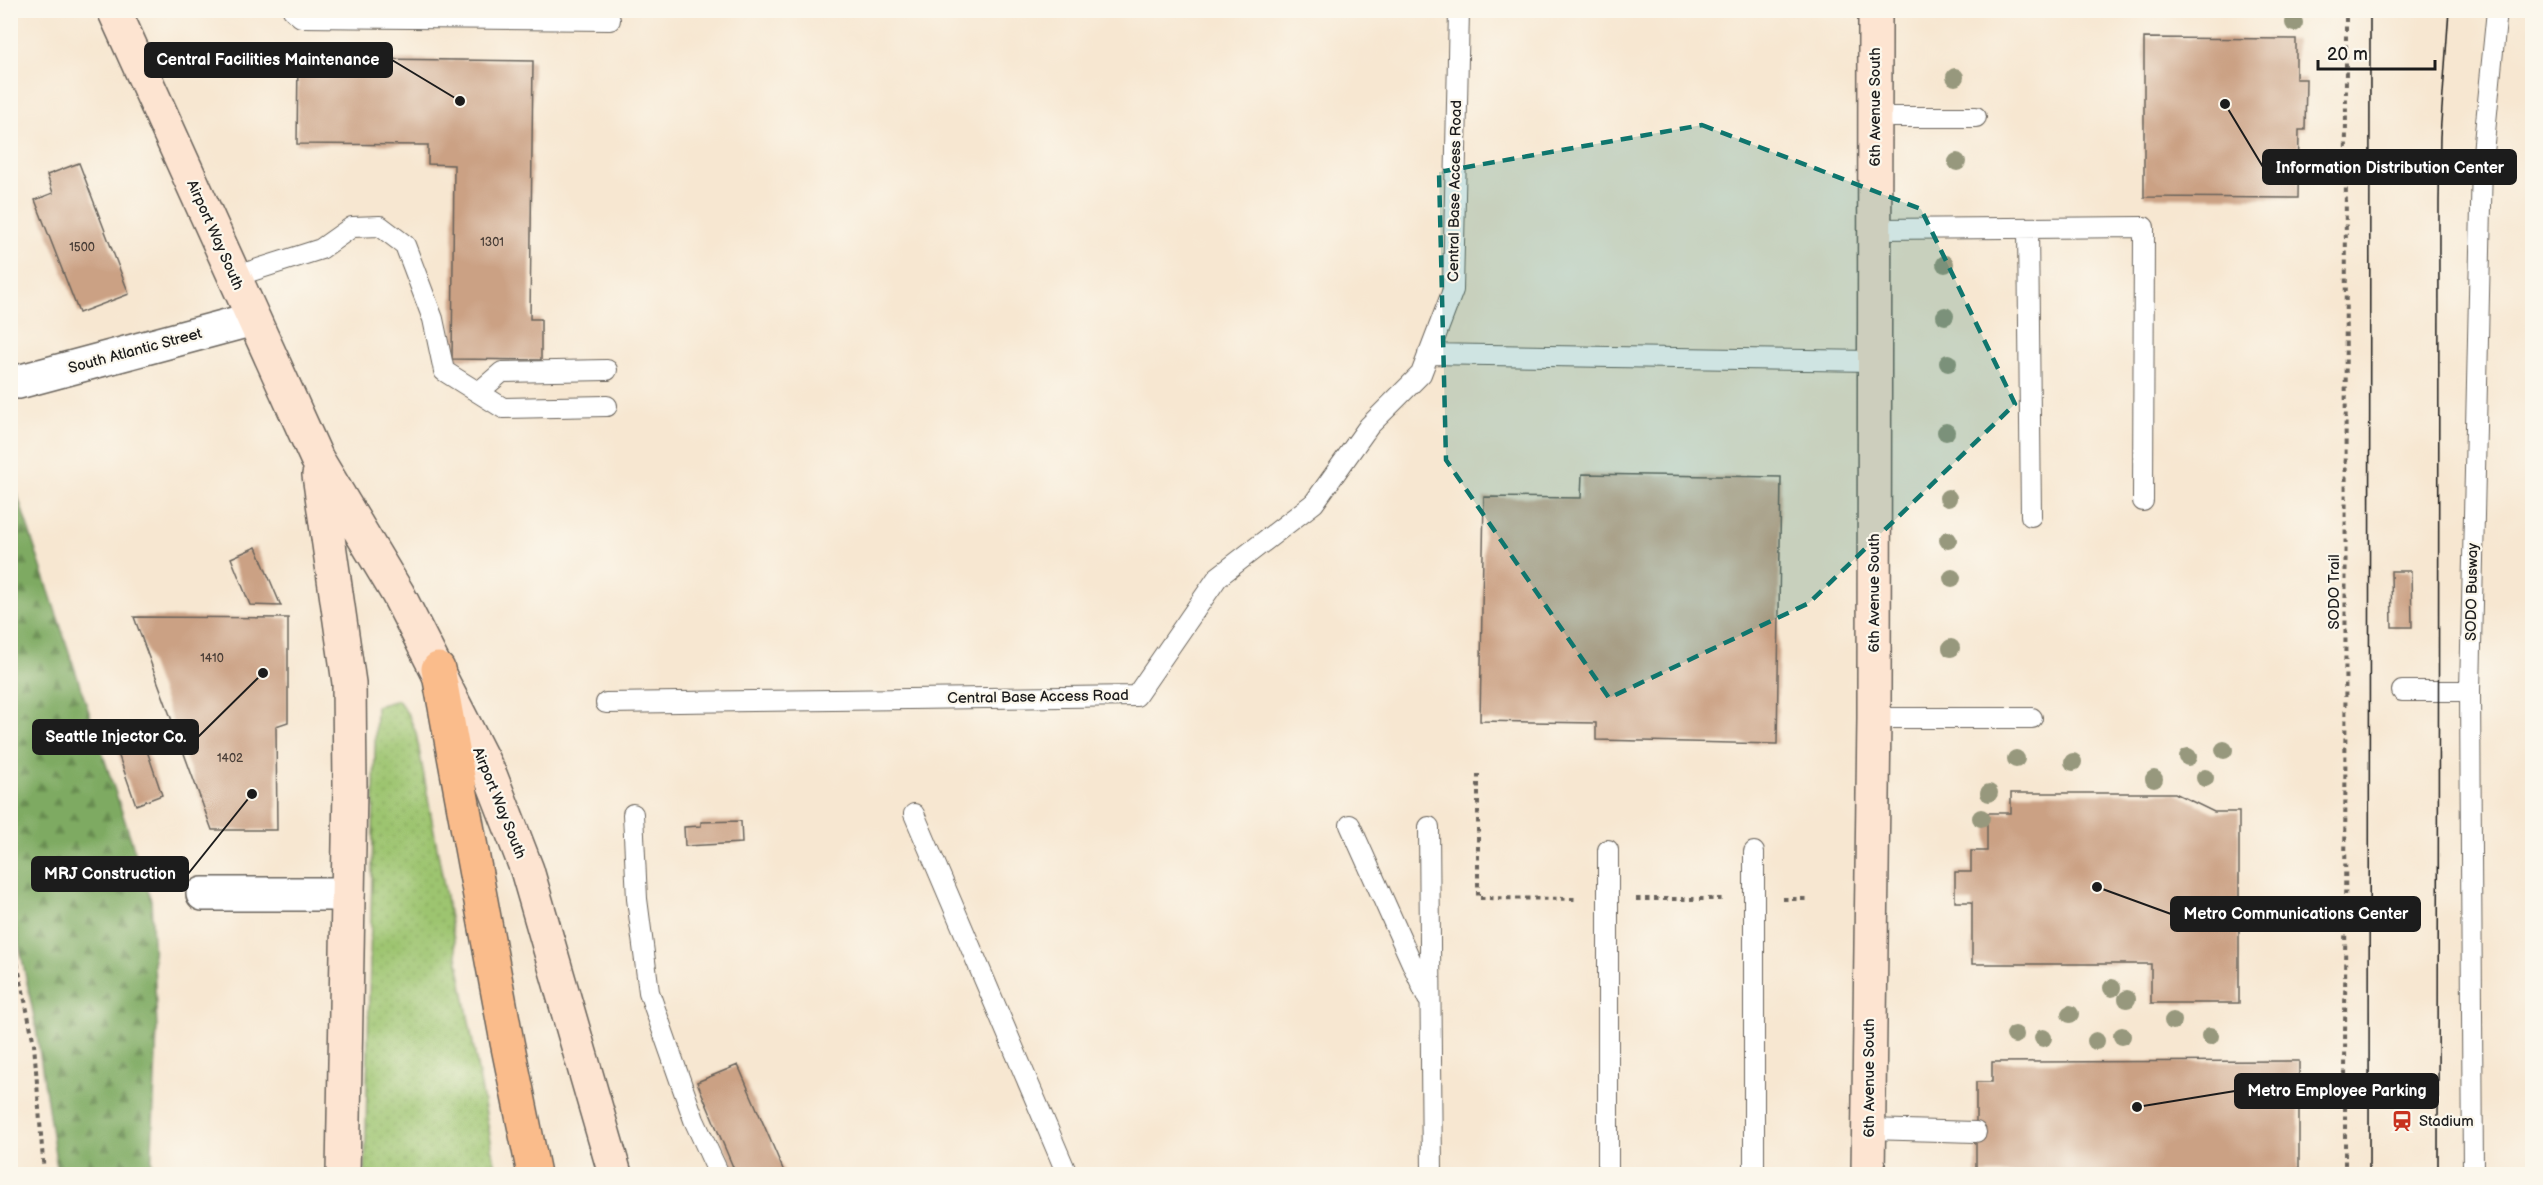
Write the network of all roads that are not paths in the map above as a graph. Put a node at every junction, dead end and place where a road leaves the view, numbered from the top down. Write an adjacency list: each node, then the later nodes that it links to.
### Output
1 (114, 10): 11 (main road, Airport Way South)
2 (293, 10): 6 (lane)
3 (1460, 10): 13 (lane, Central Base Access Road)
4 (1875, 10): 7 (main road, 6th Avenue South)
5 (2497, 10): 24 (lane, SODO Busway)
6 (610, 20)
7 (1875, 117): 8 (lane); 10 (main road, 6th Avenue South)
8 (1976, 117)
9 (2028, 228): 10 (lane); 20 (lane); 21 (lane)
10 (1875, 229): 14 (main road, 6th Avenue South)
11 (233, 277): 12 (main road, Airport Way South); 17 (lane)
12 (253, 320): 16 (street, South Atlantic Street); 19 (main road, Airport Way South)
13 (1428, 354): 14 (lane); 25 (lane, Central Base Access Road)
14 (1875, 361): 26 (main road, 6th Avenue South)
15 (608, 370): 17 (lane)
16 (18, 382)
17 (480, 391): 18 (lane)
18 (607, 406)
19 (317, 459): 22 (main road, Airport Way South); 35 (main road, Airport Way South)
20 (2143, 501)
21 (2031, 516)
22 (438, 669): 40 (highway); 41 (main road, Airport Way South)
23 (2402, 691): 24 (lane)
24 (2470, 691): 48 (lane, SODO Busway)
25 (606, 703)
26 (1874, 718): 27 (lane); 37 (main road, 6th Avenue South)
27 (2032, 718)
28 (633, 814): 42 (lane)
29 (914, 814): 43 (lane)
30 (1350, 825): 36 (lane)
31 (1429, 826): 36 (lane)
32 (1608, 850): 45 (lane)
33 (1754, 852): 46 (lane)
34 (203, 894): 35 (street)
35 (348, 894): 39 (main road, Airport Way South)
36 (1431, 1007): 44 (lane)
37 (1868, 1129): 38 (lane); 47 (main road, 6th Avenue South)
38 (1976, 1132)
39 (343, 1174)
40 (534, 1174)
41 (615, 1174)
42 (719, 1174)
43 (1067, 1174)
44 (1432, 1174)
45 (1608, 1174)
46 (1754, 1174)
47 (1868, 1174)
48 (2473, 1174)

